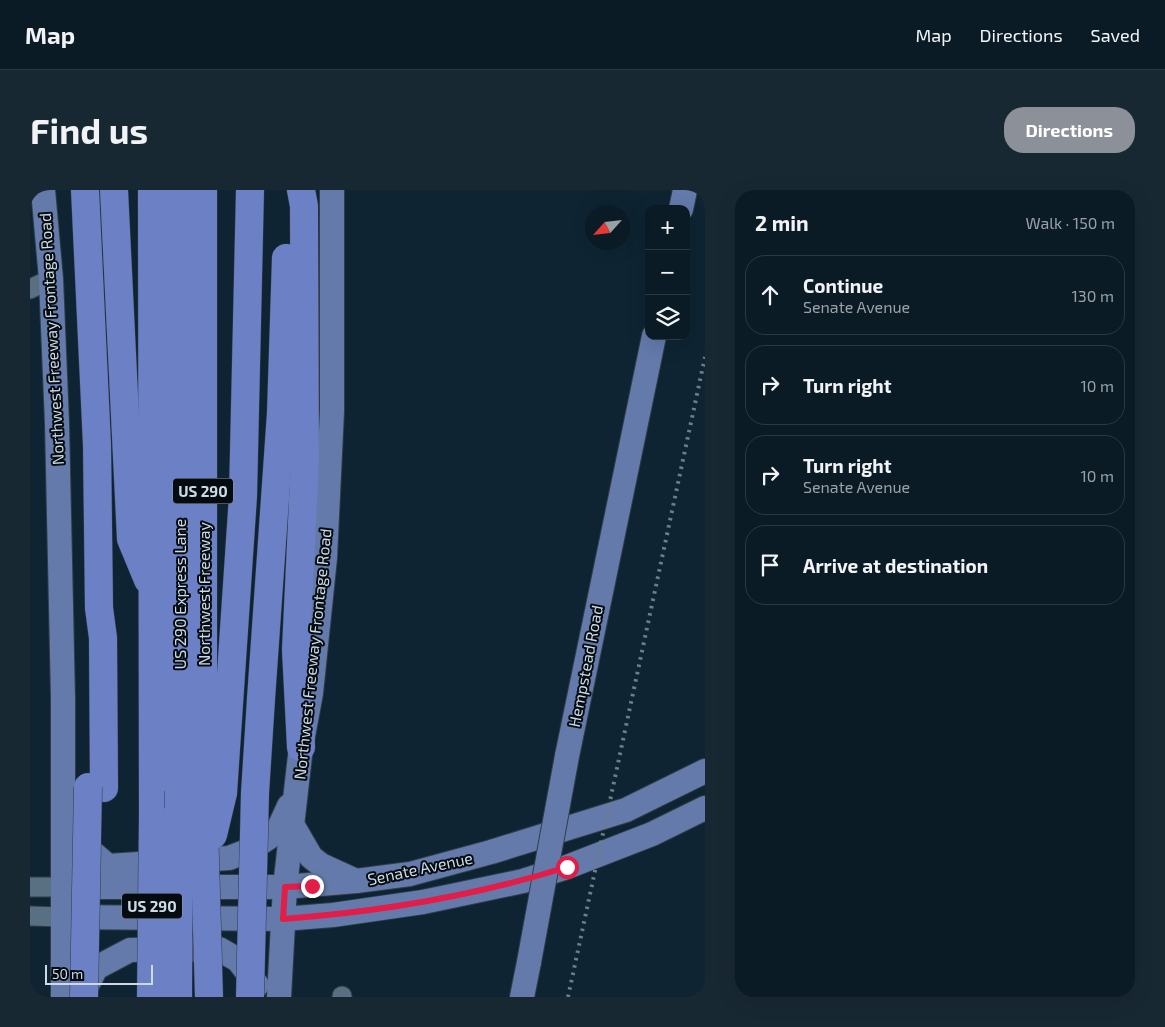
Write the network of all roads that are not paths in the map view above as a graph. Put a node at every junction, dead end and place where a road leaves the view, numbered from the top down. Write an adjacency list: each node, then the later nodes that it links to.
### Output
1 (43, 190): 13 (main road, Northwest Freeway Frontage Road)
2 (85, 190): 20 (highway)
3 (152, 190): 16 (highway, Northwest Freeway / US 290)
4 (179, 190): 21 (highway, US 290 Express Lane)
5 (203, 190): 21 (highway, Northwest Freeway / US 290)
6 (250, 190): 21 (highway)
7 (289, 190): 39 (highway, bridge)
8 (301, 190): 17 (highway)
9 (332, 190): 17 (main road, Northwest Freeway Frontage Road)
10 (685, 190): 12 (main road)
11 (114, 202): 16 (highway)
12 (682, 205)
13 (51, 279): 14 (street); 22 (main road, Northwest Freeway Frontage Road)
14 (30, 289)
15 (653, 340): 42 (main road, Hempstead Road, bridge)
16 (153, 592): 21 (highway, Northwest Freeway / US 290)
17 (301, 747): 19 (main road, Northwest Freeway Frontage Road)
18 (705, 771): 25 (main road, Senate Avenue)
19 (297, 787): 22 (main road); 24 (main road, Northwest Freeway Frontage Road)
20 (96, 788): 34 (highway, bridge); 35 (highway)
21 (189, 792): 36 (highway, Northwest Freeway / US 290, bridge); 37 (highway, US 290 Express Lane, bridge); 38 (highway, bridge)
22 (62, 804): 28 (main road, Northwest Freeway Frontage Road)
23 (705, 808): 31 (main road, Senate Avenue)
24 (293, 826): 25 (main road); 27 (main road, Northwest Freeway Frontage Road)
25 (356, 881): 27 (main road, Senate Avenue)
26 (30, 887): 28 (street, Senate Avenue)
27 (285, 887): 28 (main road, Senate Avenue); 31 (main road, Northwest Freeway Frontage Road)
28 (63, 888): 30 (main road, Northwest Freeway Frontage Road)
29 (30, 916): 30 (street, Senate Avenue)
30 (63, 917): 31 (main road, Senate Avenue); 32 (main road, Northwest Freeway Frontage Road)
31 (283, 919): 41 (main road, Northwest Freeway Frontage Road)
32 (63, 997)
33 (80, 997): 40 (main road)
34 (84, 997)
35 (104, 997)
36 (151, 997)
37 (178, 997)
38 (208, 997)
39 (250, 997)
40 (264, 997)
41 (279, 997)
42 (522, 997)

